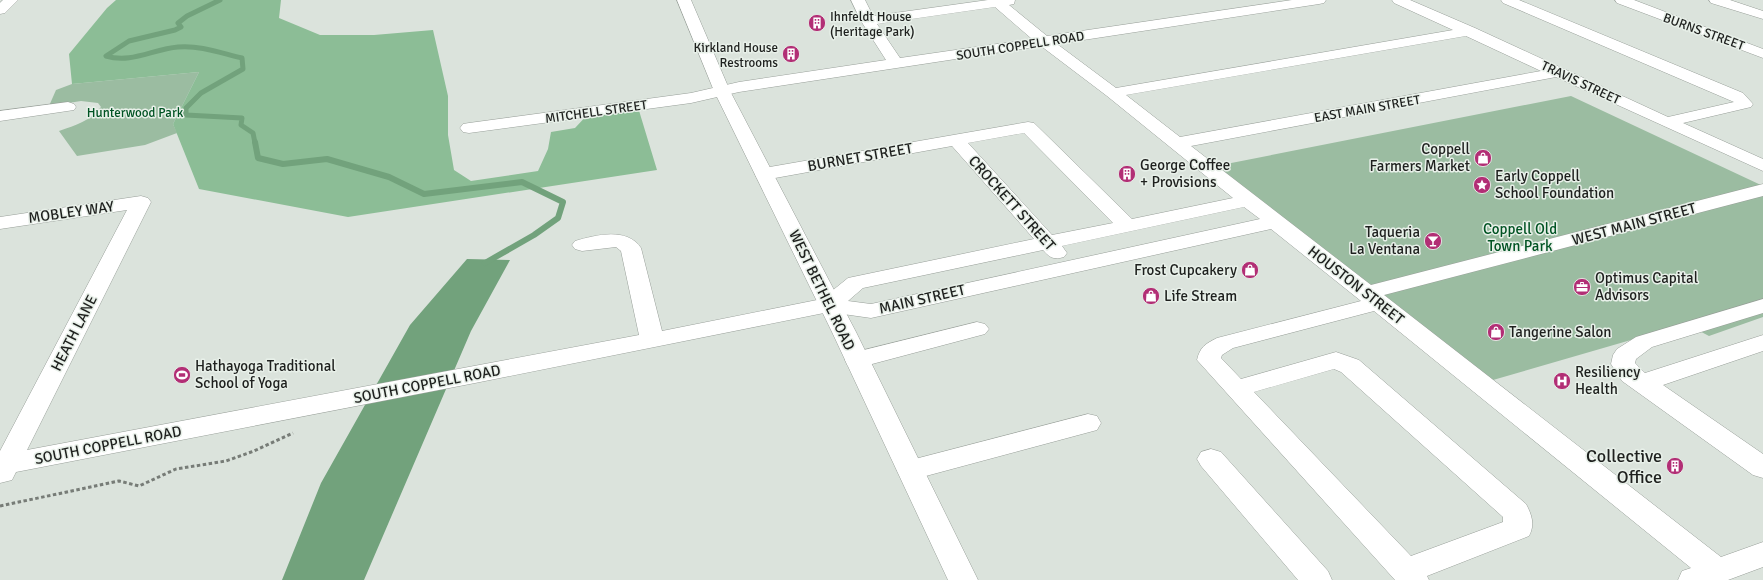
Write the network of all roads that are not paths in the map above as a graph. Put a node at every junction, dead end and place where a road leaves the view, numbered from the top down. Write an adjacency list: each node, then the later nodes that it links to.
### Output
1 (11, 0): 12 (street)
2 (684, 0): 21 (street, WEST BETHEL ROAD)
3 (858, 0): 14 (street)
4 (1016, 0): 11 (street)
5 (1319, 0): 17 (street, SOUTH COPPELL ROAD)
6 (1399, 0): 16 (street, TRAVIS STREET)
7 (1508, 0): 25 (street)
8 (1622, 0): 18 (street, BURNS STREET)
9 (1652, 0): 15 (street, BURNS STREET)
10 (1716, 0): 13 (street)
11 (996, 1): 14 (street); 17 (street, HOUSTON STREET)
12 (0, 10)
13 (1763, 15)
14 (868, 21): 19 (street)
15 (1719, 23)
16 (1470, 31): 20 (street, TRAVIS STREET); 22 (street)
17 (1044, 41): 19 (street, SOUTH COPPELL ROAD); 22 (street, HOUSTON STREET)
18 (1763, 54)
19 (896, 64): 21 (street, SOUTH COPPELL ROAD)
20 (1559, 72): 25 (street, TRAVIS STREET); 28 (street, EAST MAIN STREET)
21 (722, 91): 26 (street, MITCHELL STREET); 30 (street, WEST BETHEL ROAD)
22 (1113, 93): 28 (street, HOUSTON STREET)
23 (68, 107): 24 (street)
24 (0, 116)
25 (1667, 122): 29 (street, TRAVIS STREET)
26 (469, 128)
27 (956, 140): 30 (street, BURNET STREET); 36 (street, BURNET STREET); 37 (street, CROCKETT STREET)
28 (1176, 143): 32 (street, HOUSTON STREET)
29 (1763, 166)
30 (764, 174): 41 (street, WEST BETHEL ROAD)
31 (1763, 190): 40 (street, WEST MAIN STREET)
32 (1249, 200): 34 (street, HOUSTON STREET); 36 (street, MAIN STREET)
33 (141, 202): 35 (street, MOBLEY WAY); 52 (street, HEATH LANE)
34 (1275, 222): 39 (street, MAIN STREET); 40 (street, HOUSTON STREET)
35 (0, 223)
36 (1128, 226): 37 (street, MAIN STREET)
37 (1048, 243): 39 (street, CROCKETT STREET); 41 (street, MAIN STREET)
38 (582, 245): 44 (street)
39 (1068, 266): 41 (street, MAIN STREET)
40 (1373, 298): 48 (street, WEST MAIN STREET); 56 (street, HOUSTON STREET)
41 (829, 304): 44 (street, SOUTH COPPELL ROAD); 46 (street, WEST BETHEL ROAD)
42 (1763, 306): 47 (street)
43 (978, 329): 46 (street)
44 (652, 340): 52 (street, SOUTH COPPELL ROAD)
45 (1763, 343): 47 (street)
46 (857, 360): 53 (street, WEST BETHEL ROAD)
47 (1642, 382): 51 (street)
48 (1236, 389): 55 (street); 55 (street)
49 (1088, 423): 53 (street)
50 (1210, 459): 58 (street)
51 (1763, 468)
52 (2, 469)
53 (911, 470): 57 (street, WEST BETHEL ROAD)
54 (1763, 554): 56 (street)
55 (1410, 575)
56 (1705, 576)
57 (963, 580)
58 (1317, 580)

